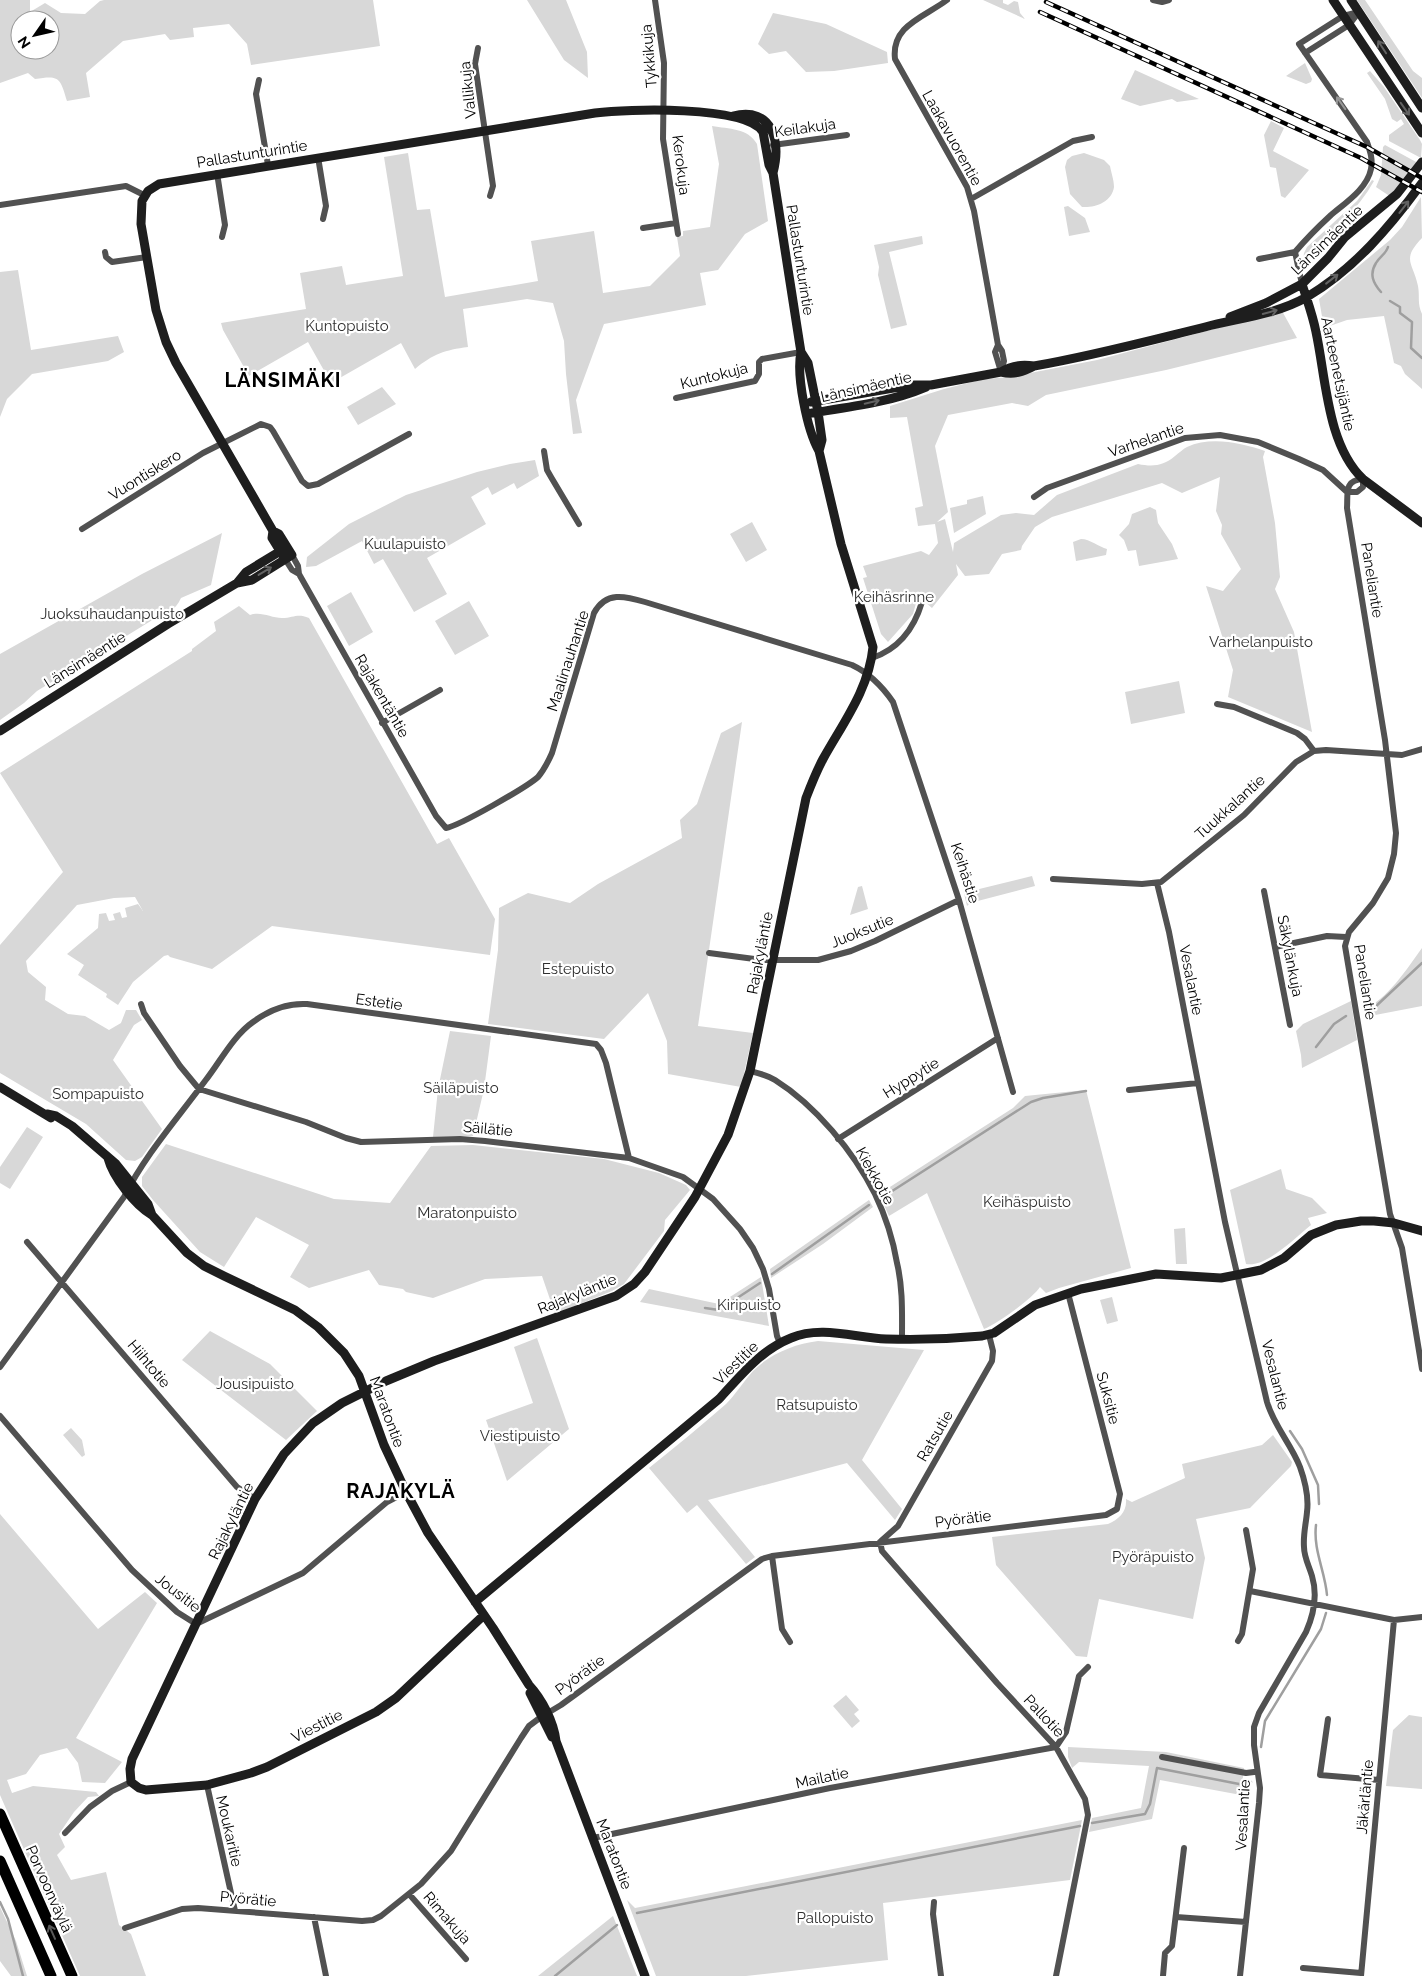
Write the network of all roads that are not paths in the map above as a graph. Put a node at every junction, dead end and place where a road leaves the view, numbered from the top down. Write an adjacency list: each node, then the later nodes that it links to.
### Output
1 (655, 0): 14 (street, Tykkikuja)
2 (947, 0): 27 (street, Laakavuorentie)
3 (1153, 0): 4 (street)
4 (1169, 0)
5 (1333, 0): 8 (street)
6 (1351, 0): 7 (street)
7 (1359, 12): 8 (street); 9 (street); 13 (street, one-way to 7)
8 (1343, 16): 9 (street); 11 (street)
9 (1349, 25): 11 (street); 16 (street, one-way to 16)
10 (478, 48): 15 (street, Vallikuja)
11 (1305, 53): 35 (street, one-way to 11)
12 (259, 80): 22 (street)
13 (1422, 108)
14 (665, 110): 15 (street, Pallastunturintie); 19 (street, Pallastunturintie); 30 (street, Kerokuja)
15 (485, 130): 20 (street, Pallastunturintie); 26 (street, Vallikuja)
16 (1422, 133)
17 (846, 134): 19 (street, Keilakuja)
18 (1092, 137): 27 (street)
19 (771, 145): 41 (street, Pallastunturintie)
20 (318, 158): 22 (street, Pallastunturintie); 29 (street)
21 (1422, 162): 38 (street, Länsimäentie)
22 (268, 165): 23 (street, Pallastunturintie)
23 (217, 173): 25 (street, Pallastunturintie); 33 (street)
24 (1422, 183): 39 (street, Länsimäentie, one-way to 24)
25 (144, 196): 28 (street); 36 (street)
26 (490, 196)
27 (971, 199): 42 (street, Laakavuorentie)
28 (0, 205)
29 (323, 219)
30 (676, 223): 31 (street); 32 (street, Kerokuja)
31 (643, 228)
32 (678, 234)
33 (222, 237)
34 (105, 252): 36 (street)
35 (1295, 252): 37 (street); 38 (street)
36 (147, 257): 50 (street)
37 (1259, 259)
38 (1302, 284): 39 (street, Aarteenetsijäntie); 40 (street, Länsimäentie)
39 (1306, 298): 40 (street, Länsimäentie, one-way to 39); 53 (street, Aarteenetsijäntie)
40 (1206, 326): 42 (street, Länsimäentie)
41 (801, 352): 44 (street, Kuntokuja); 45 (street, Pallastunturintie); 46 (street, Pallastunturintie)
42 (1001, 372): 43 (street, Länsimäentie)
43 (931, 385): 45 (street, Länsimäentie); 47 (street, Länsimäentie, one-way to 43)
44 (676, 398)
45 (816, 402): 46 (street, Länsimäentie); 47 (street, Pallastunturintie)
46 (805, 403): 48 (street, Pallastunturintie)
47 (818, 412): 48 (street, Länsimäentie); 52 (street)
48 (807, 414): 52 (street)
49 (409, 434): 50 (street, Vuontiskero)
50 (222, 443): 58 (street, Vuontiskero); 59 (street)
51 (544, 451): 57 (street)
52 (819, 451): 61 (street)
53 (1362, 479): 54 (street); 54 (street); 56 (street, Aarteenetsijäntie)
54 (1348, 492): 55 (street, Varhelantie); 69 (street, Paneliantie)
55 (1034, 497)
56 (1422, 523)
57 (579, 524)
58 (82, 529)
59 (286, 553): 65 (street, Rajakentäntie); 66 (street, Länsimäentie)
60 (922, 602): 61 (street)
61 (872, 658): 62 (street, Rajakyläntie)
62 (867, 674): 70 (street, Maalinauhantie); 74 (street, Keihästie); 78 (street, Rajakyläntie)
63 (440, 690): 65 (street)
64 (1217, 704): 68 (street)
65 (382, 723): 70 (street, Rajakentäntie)
66 (0, 731)
67 (1422, 749): 69 (street)
68 (1314, 751): 69 (street); 72 (street, Tuukkalantie)
69 (1387, 755): 75 (street, Paneliantie)
70 (446, 828)
71 (1053, 879): 72 (street)
72 (1157, 883): 83 (street, Vesalantie)
73 (1264, 892): 76 (street, Säkylänkuja)
74 (959, 900): 78 (street, Juoksutie); 81 (street, Keihästie)
75 (1346, 937): 76 (street); 92 (street, Paneliantie)
76 (1275, 947): 80 (street, Säkylänkuja)
77 (709, 954): 78 (street, Juoksutie)
78 (773, 959): 82 (street, Rajakyläntie)
79 (141, 1004): 85 (street)
80 (1290, 1025)
81 (998, 1038): 87 (street, Keihästie); 88 (street, Hyppytie)
82 (750, 1071): 88 (street, Kiekkotie); 91 (street, Rajakyläntie)
83 (1198, 1083): 86 (street); 95 (street, Vesalantie)
84 (0, 1087): 90 (street, Maratontie)
85 (200, 1089): 89 (street, Säilätie); 89 (street, Estetie); 90 (street, Estetie)
86 (1129, 1090)
87 (1013, 1092)
88 (838, 1139): 99 (street, Kiekkotie)
89 (629, 1158): 91 (street, Säilätie)
90 (130, 1187): 96 (street); 103 (street, Maratontie)
91 (700, 1190): 100 (street, Säilätie); 103 (street, Rajakyläntie)
92 (1394, 1224): 93 (street, Viestitie); 95 (street, Viestitie); 102 (street, Paneliantie)
93 (1422, 1231)
94 (27, 1242): 96 (street, Hiihtotie)
95 (1238, 1276): 97 (street, Viestitie); 113 (street, Vesalantie)
96 (62, 1281): 101 (street); 106 (street, Hiihtotie)
97 (1068, 1293): 98 (street, Viestitie); 107 (street, Suksitie)
98 (989, 1335): 99 (street, Viestitie); 109 (street, Ratsutie)
99 (902, 1339): 100 (street, Viestitie)
100 (780, 1343): 112 (street, Viestitie)
101 (0, 1367)
102 (1422, 1369)
103 (365, 1391): 105 (street, Maratontie); 106 (street, Rajakyläntie)
104 (0, 1416): 117 (street, Jousitie)
105 (406, 1492): 112 (street, Maratontie); 117 (street, Jousitie)
106 (255, 1499): 117 (street, Rajakyläntie)
107 (1116, 1509): 109 (street, Pyörätie)
108 (1246, 1530): 111 (street)
109 (880, 1542): 110 (street, Pyörätie); 123 (street, Pallotie)
110 (772, 1556): 119 (street); 121 (street, Pyörätie)
111 (1250, 1590): 113 (street); 118 (street)
112 (475, 1602): 114 (street, Maratontie)
113 (1315, 1603): 116 (street); 139 (street, Vesalantie)
114 (484, 1615): 121 (street, Maratontie); 128 (street, Viestitie)
115 (1422, 1616): 116 (street)
116 (1394, 1620): 126 (street, Jäkärläntie)
117 (196, 1624): 127 (street, Rajakyläntie)
118 (1238, 1641)
119 (790, 1642)
120 (1088, 1667): 123 (street)
121 (544, 1715): 131 (street, Maratontie); 134 (street, Pyörätie)
122 (1328, 1719): 126 (street)
123 (1056, 1747): 131 (street, Mailatie); 149 (street, Pallotie)
124 (1162, 1758): 125 (street)
125 (1254, 1772)
126 (1379, 1780): 143 (street, Jäkärläntie)
127 (130, 1782): 128 (street, Viestitie); 130 (street)
128 (207, 1785): 136 (street, Moukaritie)
129 (0, 1814): 145 (highway, Porvoonväylä, one-way to 129)
130 (65, 1833)
131 (593, 1838): 147 (street, Maratontie)
132 (1184, 1848): 137 (street)
133 (0, 1861): 144 (highway)
134 (409, 1894): 138 (street, Pyörätie); 141 (street, Rimakuja)
135 (934, 1902): 148 (street)
136 (235, 1911): 138 (street, Pyörätie); 140 (street, Pyörätie)
137 (1176, 1917): 139 (street); 150 (street)
138 (314, 1918): 146 (street)
139 (1246, 1922): 151 (street, Vesalantie)
140 (125, 1928)
141 (466, 1959)
142 (1303, 1968): 143 (street)
143 (1361, 1974)
144 (51, 1976)
145 (72, 1976)
146 (326, 1976)
147 (645, 1976)
148 (941, 1976)
149 (1056, 1976)
150 (1163, 1976)
151 (1240, 1976)

